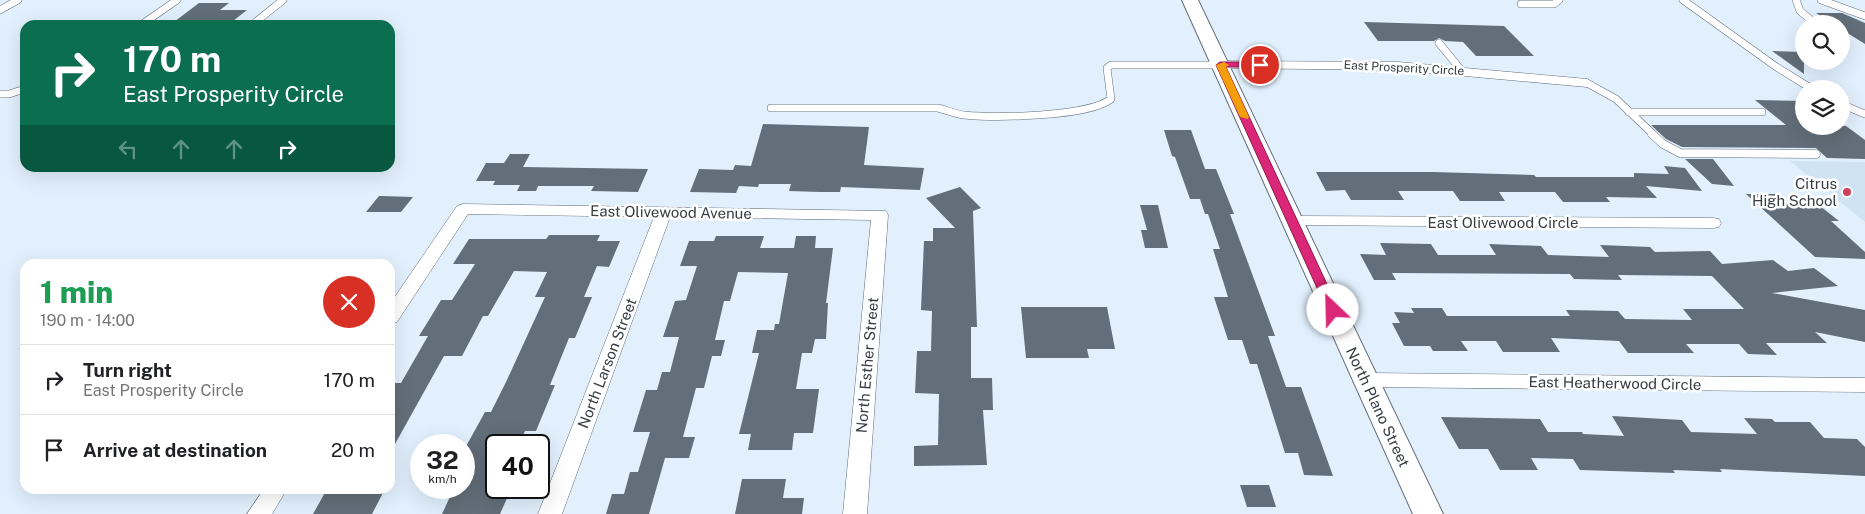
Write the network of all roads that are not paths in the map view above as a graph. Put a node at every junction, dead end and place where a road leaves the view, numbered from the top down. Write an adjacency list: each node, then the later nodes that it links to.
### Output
1 (18, 0): 10 (lane)
2 (177, 0): 13 (lane)
3 (283, 0): 14 (lane)
4 (1190, 0): 16 (street, North Plano Street)
5 (1559, 0): 9 (lane)
6 (1683, 0): 18 (lane)
7 (1796, 0): 11 (lane)
8 (1821, 0): 12 (lane)
9 (1521, 4)
10 (0, 10)
11 (1805, 15)
12 (1865, 16)
13 (148, 20)
14 (258, 20)
15 (1439, 42): 17 (lane)
16 (1220, 65): 17 (street, East Prosperity Circle); 22 (lane); 30 (street, North Plano Street)
17 (1462, 70): 19 (street, East Prosperity Circle)
18 (1798, 80)
19 (1587, 83): 24 (lane)
20 (20, 91): 21 (lane)
21 (0, 94)
22 (771, 108)
23 (1850, 108): 26 (lane)
24 (1629, 112): 25 (lane); 27 (lane)
25 (1762, 112)
26 (1865, 114)
27 (1816, 154)
28 (664, 212): 29 (street, East Olivewood Avenue); 32 (street, East Olivewood Avenue); 37 (street, North Larson Street)
29 (880, 215): 38 (street, North Esther Street)
30 (1293, 221): 31 (street, East Olivewood Circle); 33 (street, North Plano Street)
31 (1713, 223)
32 (395, 311)
33 (1365, 380): 34 (street, East Heatherwood Circle); 39 (street, North Plano Street)
34 (1865, 385)
35 (273, 494): 36 (street)
36 (259, 514)
37 (550, 514)
38 (855, 514)
39 (1428, 514)

